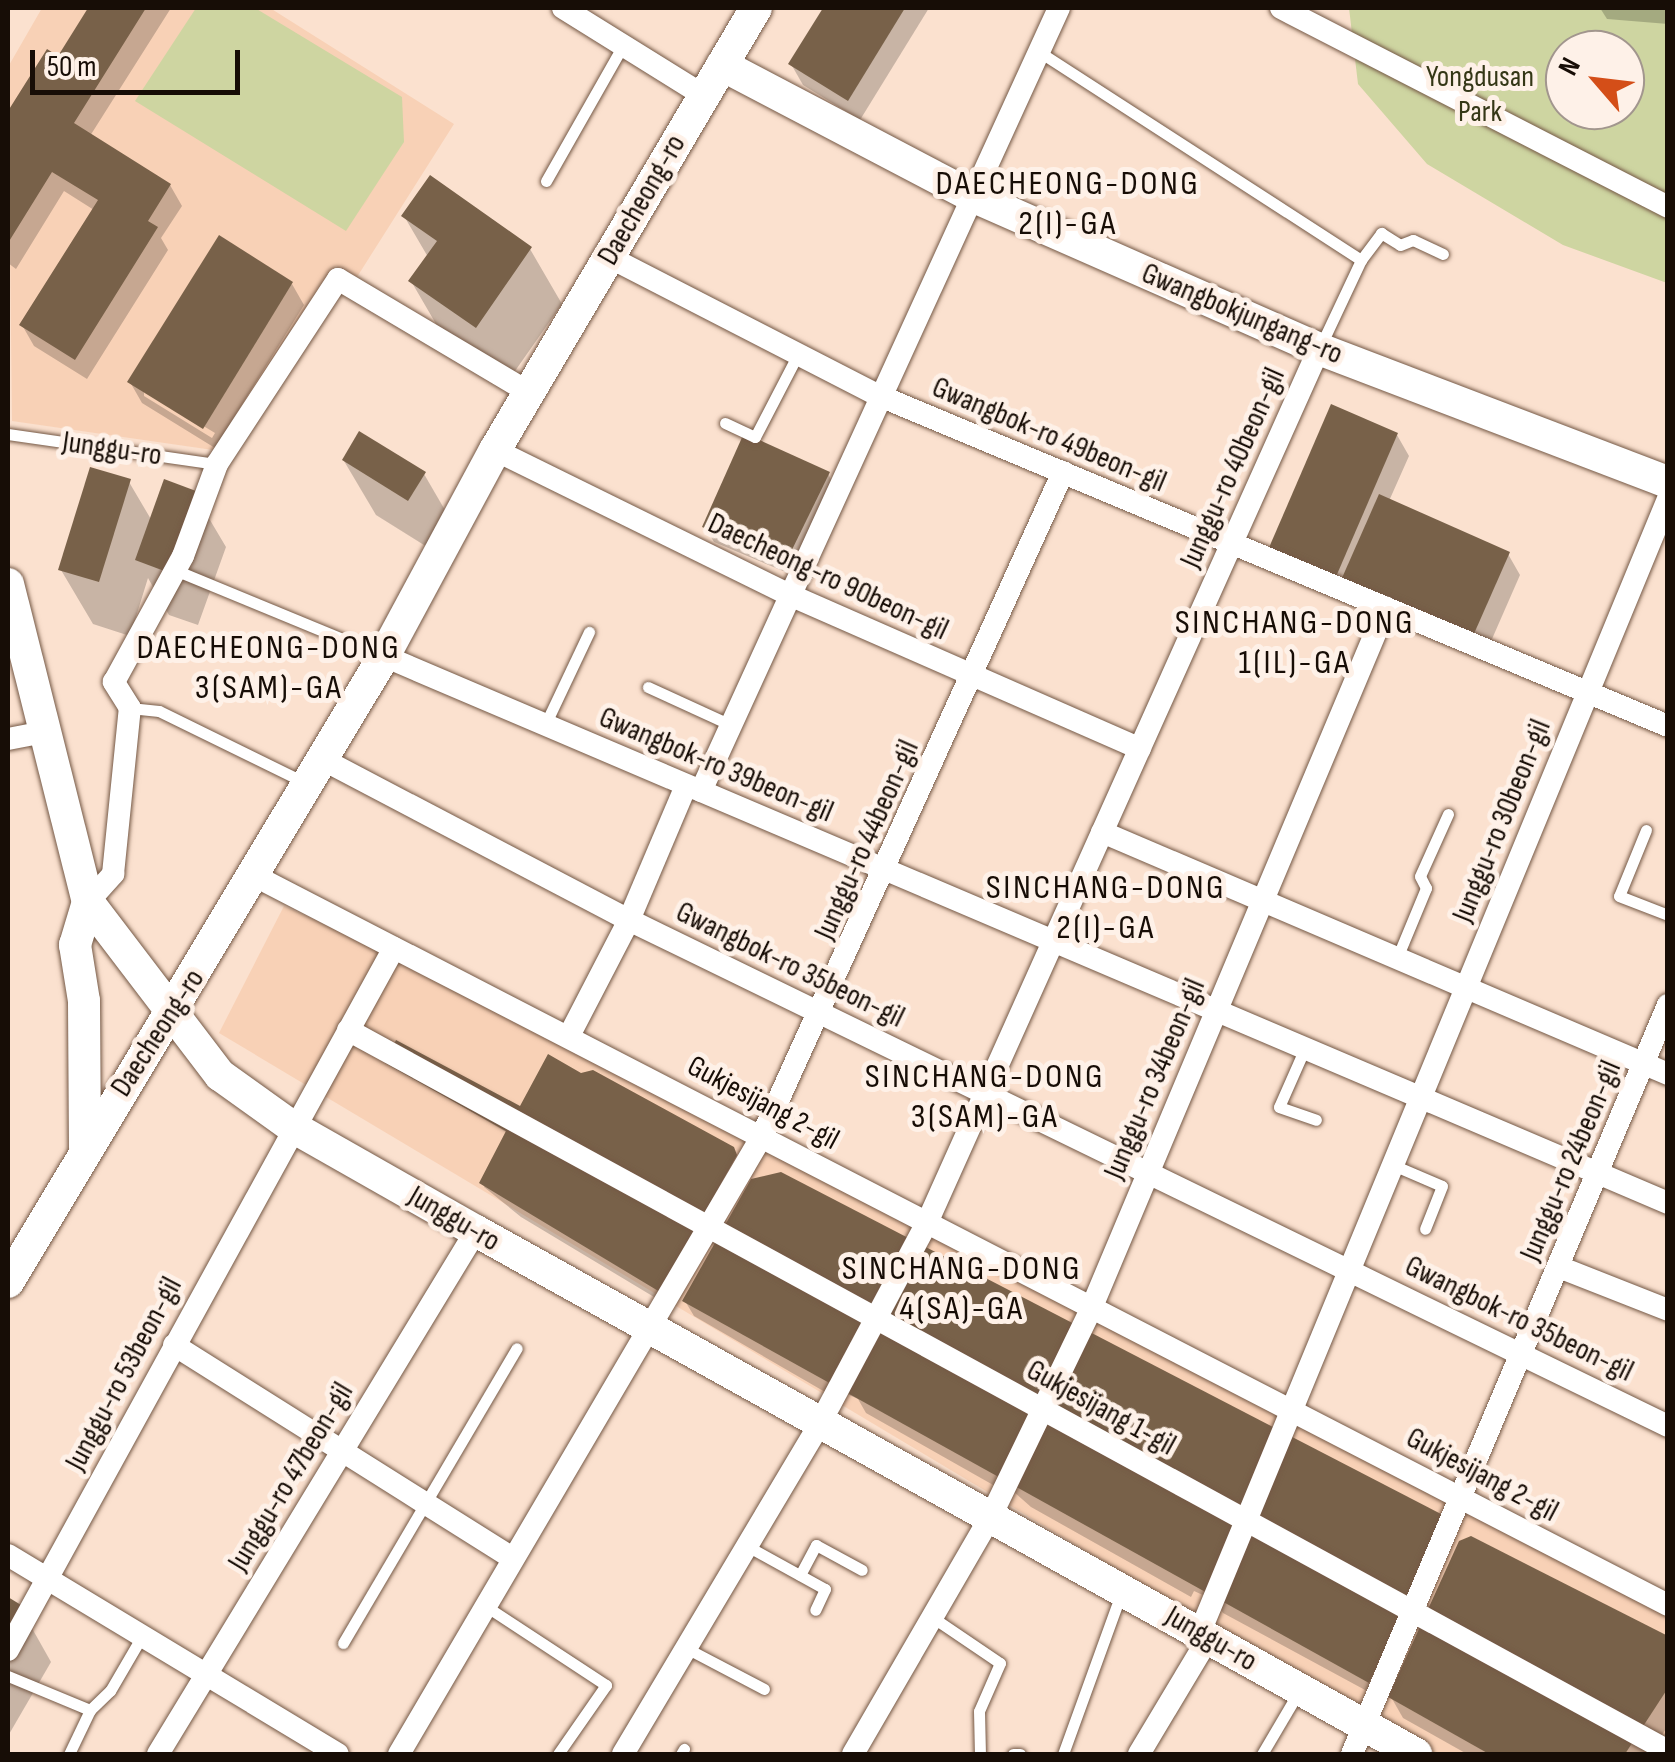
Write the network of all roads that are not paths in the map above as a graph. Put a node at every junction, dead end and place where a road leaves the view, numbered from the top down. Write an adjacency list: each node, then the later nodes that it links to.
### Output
1 (562, 8): 5 (street)
2 (756, 8): 7 (main road, Daecheong-ro)
3 (1059, 8): 6 (street)
4 (1293, 11): 11 (street)
5 (621, 49): 8 (street); 9 (lane)
6 (1038, 51): 10 (street); 14 (lane)
7 (722, 65): 8 (main road, Daecheong-ro); 10 (main road, Gwangbokjungang-ro)
8 (703, 95): 13 (main road, Daecheong-ro)
9 (546, 180)
10 (970, 195): 15 (main road, Gwangbokjungang-ro); 18 (street)
11 (1668, 207)
12 (1443, 254): 14 (lane)
13 (609, 257): 16 (street, Gwangbok-ro 49beon-gil); 17 (main road, Daecheong-ro)
14 (1361, 260): 15 (lane)
15 (1319, 349): 24 (main road, Gwangbokjungang-ro); 26 (street, Junggu-ro 40beon-gil)
16 (798, 354): 18 (street, Gwangbok-ro 49beon-gil); 19 (lane)
17 (530, 393): 21 (main road, Daecheong-ro); 22 (street)
18 (880, 396): 23 (street, Gwangbok-ro 49beon-gil); 29 (street)
19 (725, 423)
20 (8, 434): 22 (lane, Junggu-ro)
21 (495, 450): 29 (street, Daecheong-ro 90beon-gil); 33 (main road, Daecheong-ro)
22 (217, 464): 27 (street)
23 (1064, 472): 26 (street, Gwangbok-ro 49beon-gil); 34 (street, Junggu-ro 44beon-gil)
24 (1668, 482)
25 (1668, 499): 36 (street, Junggu-ro 30beon-gil)
26 (1231, 548): 30 (street, Gwangbok-ro 49beon-gil); 43 (street, Junggu-ro 40beon-gil)
27 (176, 570): 33 (lane); 37 (street)
28 (8, 584): 32 (main road, Junggu-ro)
29 (790, 594): 34 (street, Daecheong-ro 90beon-gil); 38 (street)
30 (1386, 608): 36 (street, Gwangbok-ro 49beon-gil); 51 (street, Junggu-ro 34beon-gil)
31 (589, 632): 39 (lane)
32 (14, 644): 41 (main road, Junggu-ro)
33 (384, 656): 39 (street, Gwangbok-ro 39beon-gil); 44 (main road, Daecheong-ro)
34 (973, 678): 43 (street, Daecheong-ro 90beon-gil); 49 (street, Junggu-ro 44beon-gil)
35 (648, 687): 38 (lane)
36 (1588, 693): 40 (street, Gwangbok-ro 49beon-gil); 58 (street, Junggu-ro 30beon-gil)
37 (130, 708): 44 (lane); 52 (street)
38 (731, 724): 45 (street)
39 (546, 725): 45 (street, Gwangbok-ro 39beon-gil)
40 (1668, 726)
41 (40, 733): 42 (street); 52 (main road, Junggu-ro)
42 (8, 739)
43 (1140, 749): 48 (street, Junggu-ro 40beon-gil)
44 (315, 772): 50 (main road, Daecheong-ro); 54 (street, Gwangbok-ro 35beon-gil)
45 (694, 789): 49 (street, Gwangbok-ro 39beon-gil); 54 (street)
46 (1448, 814): 57 (lane)
47 (1646, 830): 53 (lane)
48 (1102, 832): 51 (street); 55 (street, Junggu-ro 40beon-gil)
49 (887, 870): 55 (street, Gwangbok-ro 39beon-gil); 62 (street, Junggu-ro 44beon-gil)
50 (255, 876): 56 (street, Gukjesijang 2-gil); 61 (main road, Daecheong-ro)
51 (1263, 900): 57 (street); 60 (street, Junggu-ro 34beon-gil)
52 (88, 902): 61 (main road, Junggu-ro); 73 (main road)
53 (1668, 915)
54 (629, 920): 62 (street, Gwangbok-ro 35beon-gil); 64 (street)
55 (1054, 941): 60 (street, Gwangbok-ro 39beon-gil); 68 (street, Junggu-ro 40beon-gil)
56 (394, 948): 63 (street, Junggu-ro 53beon-gil); 64 (street, Gukjesijang 2-gil)
57 (1397, 958): 58 (street)
58 (1466, 988): 66 (street); 69 (street, Junggu-ro 30beon-gil)
59 (1668, 1005): 66 (street, Junggu-ro 24beon-gil)
60 (1216, 1010): 65 (street, Gwangbok-ro 39beon-gil); 75 (street, Junggu-ro 34beon-gil)
61 (170, 1012): 71 (main road, Junggu-ro); 73 (main road, Daecheong-ro)
62 (820, 1013): 68 (street, Gwangbok-ro 35beon-gil); 72 (street, Junggu-ro 44beon-gil)
63 (348, 1030): 71 (street, Junggu-ro 53beon-gil); 79 (street, Gukjesijang 1-gil)
64 (570, 1034): 72 (street, Gukjesijang 2-gil)
65 (1304, 1048): 69 (street, Gwangbok-ro 39beon-gil); 70 (lane)
66 (1644, 1064): 67 (street); 76 (street, Junggu-ro 24beon-gil)
67 (1668, 1074)
68 (985, 1093): 75 (street, Gwangbok-ro 35beon-gil); 78 (street, Junggu-ro 40beon-gil)
69 (1421, 1098): 74 (street, Junggu-ro 30beon-gil); 76 (street, Gwangbok-ro 39beon-gil)
70 (1316, 1120)
71 (291, 1126): 81 (main road, Junggu-ro); 89 (street, Junggu-ro 53beon-gil)
72 (762, 1136): 78 (street, Gukjesijang 2-gil); 79 (street, Junggu-ro 44beon-gil)
73 (85, 1148): 84 (main road, Daecheong-ro)
74 (1393, 1165): 80 (lane); 83 (street, Junggu-ro 30beon-gil)
75 (1148, 1173): 83 (street, Gwangbok-ro 35beon-gil); 85 (street, Junggu-ro 34beon-gil)
76 (1598, 1173): 77 (street, Gwangbok-ro 39beon-gil); 82 (street, Junggu-ro 24beon-gil)
77 (1668, 1202)
78 (926, 1224): 85 (street, Gukjesijang 2-gil); 87 (street, Junggu-ro 40beon-gil)
79 (709, 1228): 87 (street, Gukjesijang 1-gil); 88 (street, Junggu-ro 44beon-gil)
80 (1425, 1229)
81 (476, 1231): 88 (main road, Junggu-ro); 96 (street, Junggu-ro 47beon-gil)
82 (1559, 1267): 86 (street); 91 (street, Junggu-ro 24beon-gil)
83 (1350, 1268): 91 (street, Gwangbok-ro 35beon-gil); 92 (street, Junggu-ro 30beon-gil)
84 (8, 1282)
85 (1091, 1309): 92 (street, Gukjesijang 2-gil); 93 (street, Junggu-ro 34beon-gil)
86 (1668, 1310)
87 (876, 1319): 93 (street, Gukjesijang 1-gil); 94 (street, Junggu-ro 40beon-gil)
88 (652, 1330): 94 (main road, Junggu-ro); 103 (street, Junggu-ro 44beon-gil)
89 (174, 1345): 96 (street); 106 (street, Junggu-ro 53beon-gil)
90 (517, 1348): 98 (lane)
91 (1522, 1355): 95 (street, Gwangbok-ro 35beon-gil); 97 (street, Junggu-ro 24beon-gil)
92 (1292, 1408): 97 (street, Gukjesijang 2-gil); 100 (street, Junggu-ro 30beon-gil)
93 (1042, 1410): 99 (street, Junggu-ro 34beon-gil); 100 (street, Gukjesijang 1-gil)
94 (819, 1425): 99 (main road, Junggu-ro); 101 (street, Junggu-ro 40beon-gil)
95 (1668, 1426)
96 (340, 1454): 98 (street); 118 (street, Junggu-ro 47beon-gil)
97 (1463, 1499): 109 (street, Gukjesijang 2-gil); 111 (street, Junggu-ro 24beon-gil)
98 (422, 1502): 103 (street); 115 (lane)
99 (992, 1514): 107 (main road, Junggu-ro); 112 (street, Junggu-ro 34beon-gil)
100 (1246, 1521): 111 (street, Gukjesijang 1-gil); 113 (street, Junggu-ro 30beon-gil)
101 (747, 1546): 105 (lane); 116 (street, Junggu-ro 40beon-gil)
102 (8, 1555): 106 (street)
103 (512, 1558): 108 (street, Junggu-ro 44beon-gil)
104 (862, 1570): 105 (lane)
105 (800, 1575): 110 (lane)
106 (46, 1579): 114 (street); 117 (street, Junggu-ro 53beon-gil)
107 (1123, 1588): 113 (main road, Junggu-ro); 133 (lane)
108 (484, 1605): 128 (street, Junggu-ro 44beon-gil); 129 (lane)
109 (1668, 1606)
110 (815, 1610)
111 (1415, 1614): 123 (street, Junggu-ro 24beon-gil); 124 (street, Gukjesijang 1-gil)
112 (932, 1617): 131 (street, Junggu-ro 34beon-gil); 132 (lane)
113 (1204, 1635): 121 (main road, Junggu-ro); 134 (street, Junggu-ro 30beon-gil)
114 (142, 1636): 118 (street); 122 (lane)
115 (343, 1644)
116 (686, 1648): 120 (lane); 130 (street, Junggu-ro 40beon-gil)
117 (8, 1650)
118 (206, 1674): 126 (street, Junggu-ro 47beon-gil); 127 (street)
119 (8, 1676): 122 (lane)
120 (764, 1689)
121 (1300, 1689): 123 (main road, Junggu-ro); 135 (lane)
122 (90, 1710): 125 (lane)
123 (1360, 1741): 136 (main road, Junggu-ro)
124 (1668, 1751)
125 (69, 1754)
126 (158, 1754)
127 (338, 1754)
128 (399, 1754)
129 (558, 1754)
130 (622, 1754)
131 (853, 1754)
132 (980, 1754)
133 (1064, 1754)
134 (1138, 1754)
135 (1262, 1754)
136 (1416, 1754)

